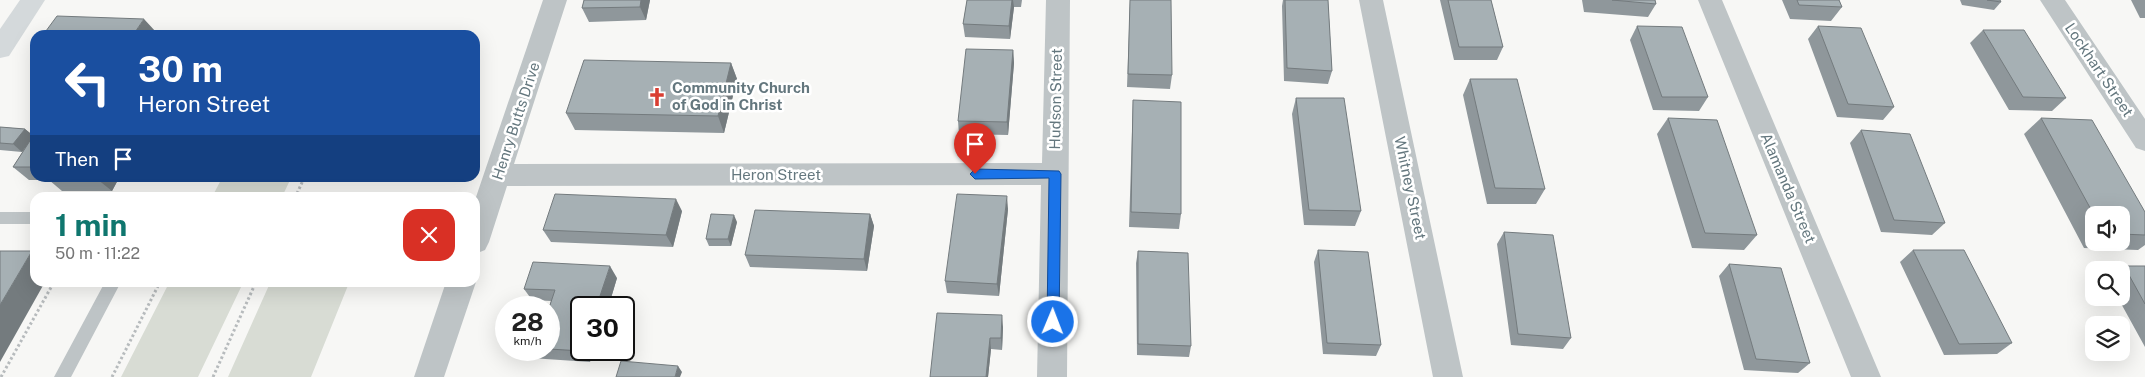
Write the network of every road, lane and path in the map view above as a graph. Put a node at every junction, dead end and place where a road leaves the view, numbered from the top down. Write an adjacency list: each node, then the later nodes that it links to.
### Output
1 (33, 0): 7 (street)
2 (555, 0): 11 (street, Henry Butts Drive)
3 (1058, 0): 10 (street, Hudson Street)
4 (1371, 0): 26 (street, Whitney Street)
5 (1710, 0): 27 (street, Alamanda Street)
6 (2052, 0): 9 (street, Lockhart Street)
7 (8, 26): 8 (street)
8 (0, 49)
9 (2145, 140)
10 (1055, 174): 11 (street, Heron Street); 25 (street, Hudson Street)
11 (498, 175): 14 (street, Henry Butts Drive)
12 (0, 218): 13 (lane)
13 (30, 218)
14 (480, 227)
15 (51, 287): 20 (path)
16 (110, 287): 21 (lane)
17 (157, 287): 22 (path)
18 (254, 287): 23 (path)
19 (459, 287): 24 (street)
20 (1, 377)
21 (62, 377)
22 (112, 377)
23 (213, 377)
24 (429, 377)
25 (1052, 377)
26 (1448, 377)
27 (1866, 377)

